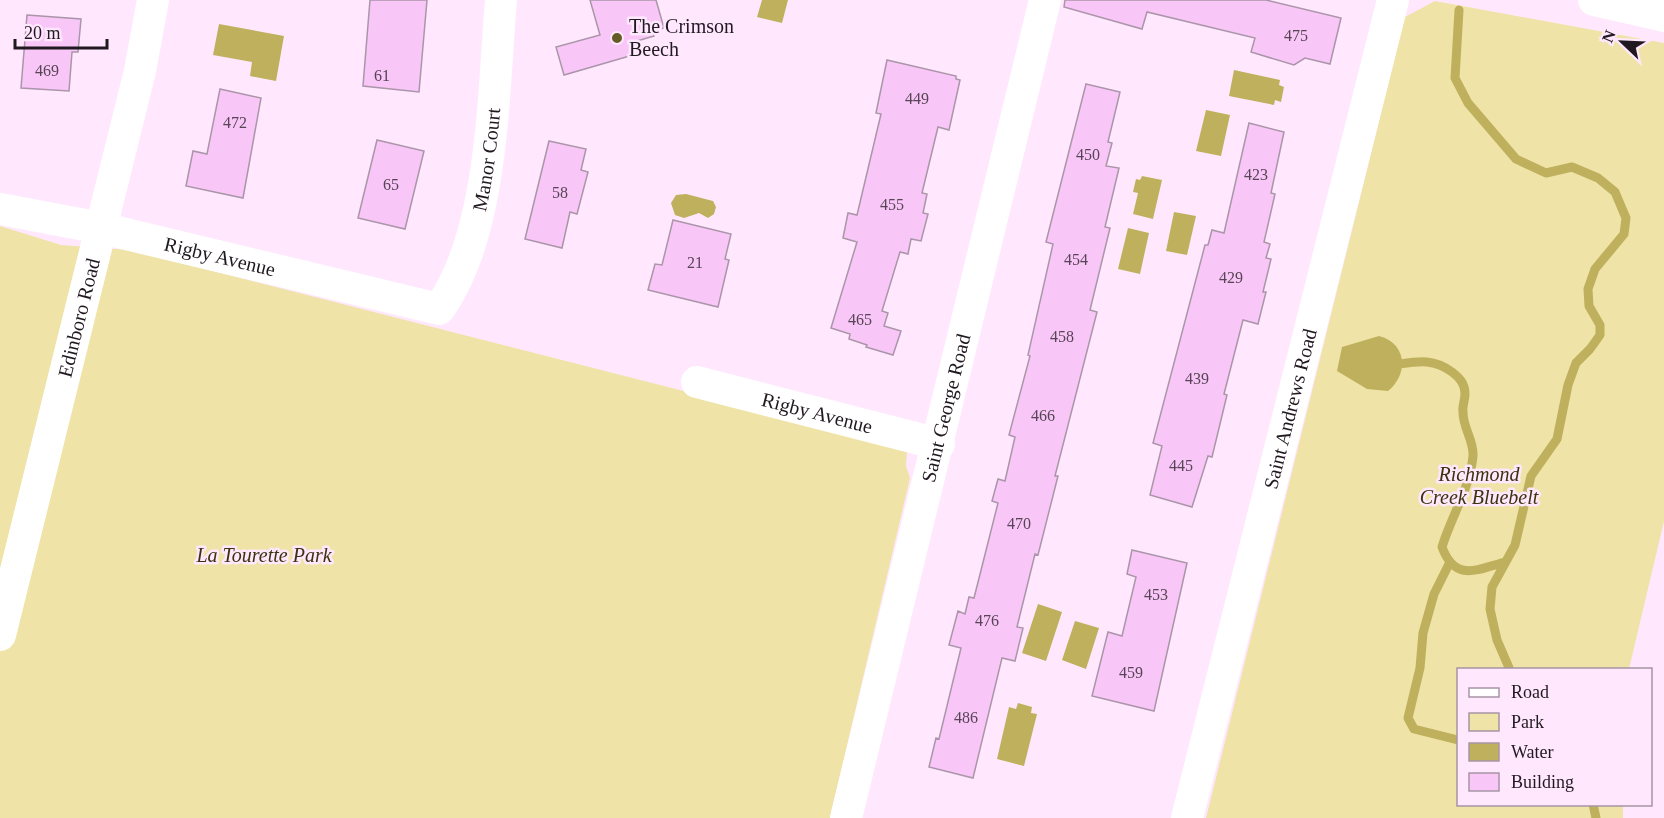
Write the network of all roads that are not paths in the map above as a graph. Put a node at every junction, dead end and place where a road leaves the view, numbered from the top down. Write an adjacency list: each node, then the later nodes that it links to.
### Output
1 (153, 0): 8 (street, Edinboro Road)
2 (501, 0): 9 (street, Manor Court)
3 (1045, 0): 11 (street, Saint George Road)
4 (1393, 0): 14 (street, Saint Andrews Road)
5 (1594, 0): 6 (street)
6 (1664, 16)
7 (0, 209): 8 (street, Rigby Avenue)
8 (100, 228): 9 (street, Rigby Avenue); 12 (street, Edinboro Road)
9 (439, 309)
10 (697, 382): 11 (street, Rigby Avenue)
11 (939, 444): 13 (street, Saint George Road)
12 (0, 635)
13 (846, 818)
14 (1187, 818)

